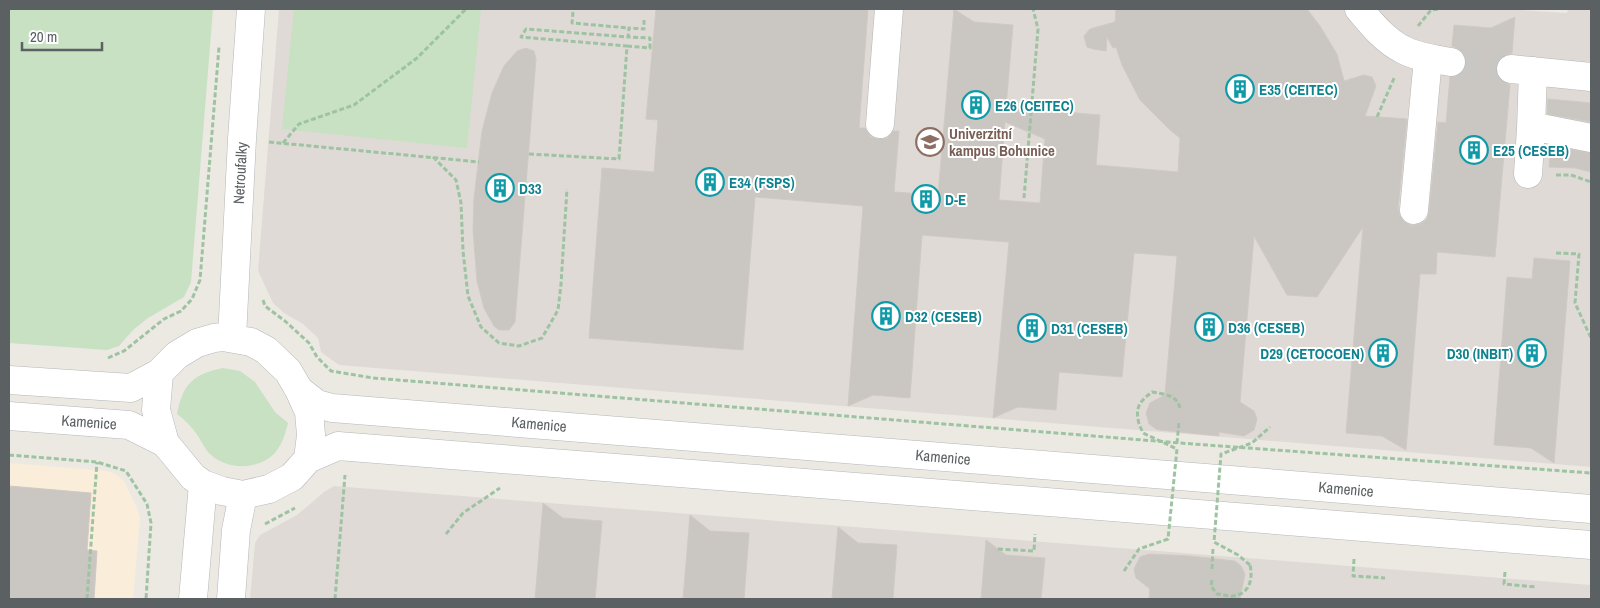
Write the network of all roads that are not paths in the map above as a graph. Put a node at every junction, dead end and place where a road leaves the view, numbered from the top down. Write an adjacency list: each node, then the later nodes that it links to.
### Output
1 (252, 9): 10 (street, Netroufalky)
2 (890, 9): 5 (street)
3 (1359, 9): 9 (street)
4 (1591, 77): 6 (street)
5 (880, 124)
6 (1531, 129): 7 (street); 8 (street)
7 (1591, 138)
8 (1528, 174)
9 (1414, 210)
10 (232, 338): 11 (street, Kamenice); 13 (street, Kamenice)
11 (158, 373): 12 (street, Kamenice); 15 (street, Kamenice)
12 (9, 380)
13 (299, 390): 16 (street, Kamenice); 19 (street, Kamenice)
14 (9, 416): 15 (street, Kamenice)
15 (165, 442): 17 (street, Kamenice)
16 (308, 459): 18 (street, Kamenice); 20 (street, Kamenice)
17 (204, 484): 18 (street, Kamenice); 21 (street)
18 (243, 495): 22 (street)
19 (1591, 509)
20 (1591, 546)
21 (193, 599)
22 (231, 599)

